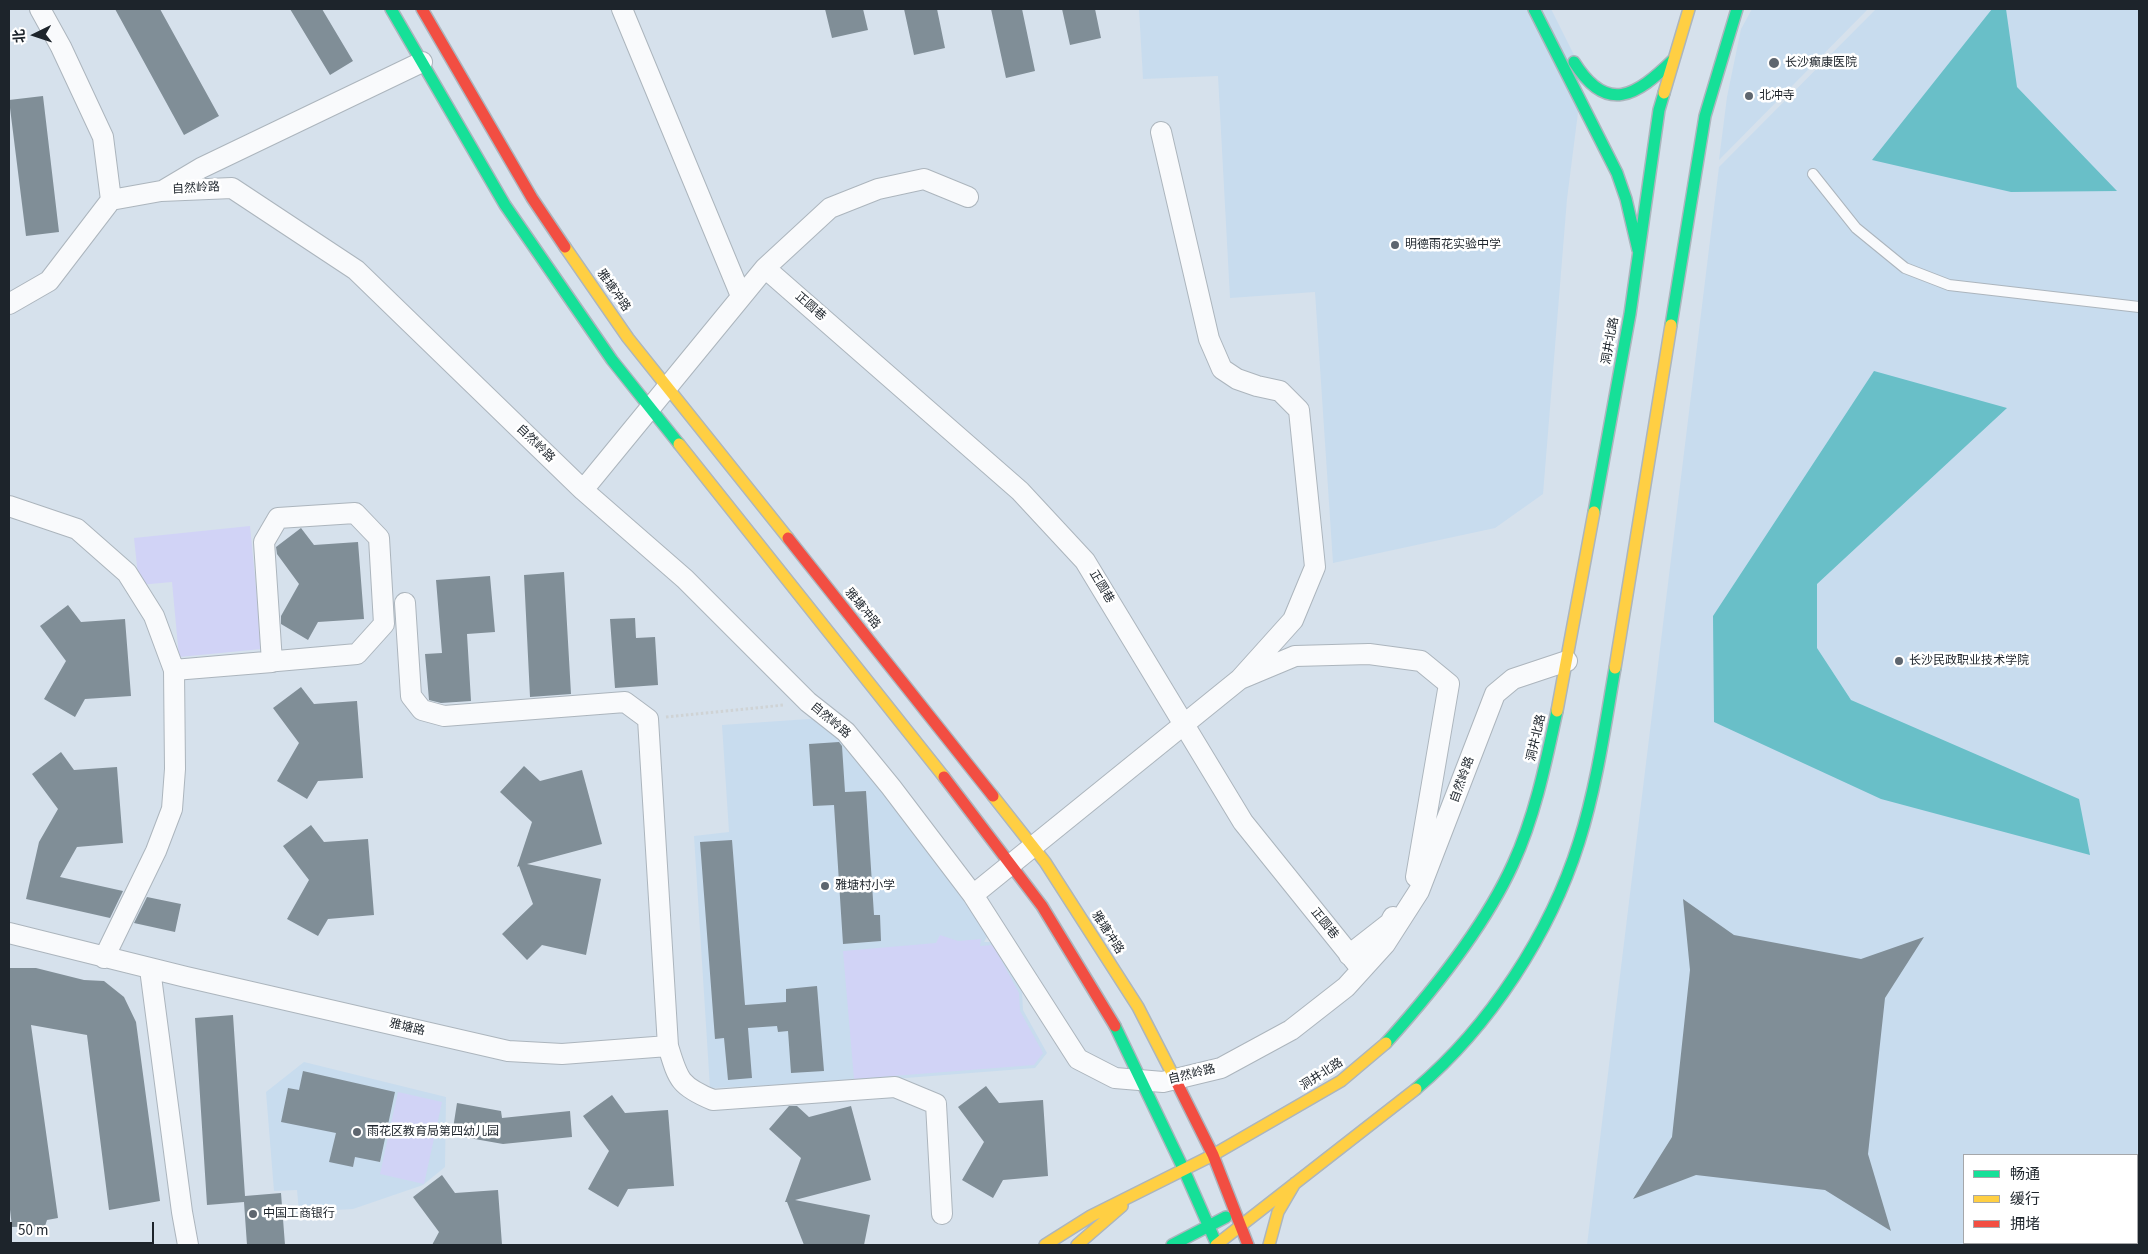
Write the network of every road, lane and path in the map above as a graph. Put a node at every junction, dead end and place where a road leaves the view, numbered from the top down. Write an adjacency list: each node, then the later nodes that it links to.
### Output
1 (40, 9): 15 (street)
2 (391, 9): 10 (street)
3 (422, 9): 21 (street, 雅塘冲路)
4 (622, 9): 18 (street)
5 (1534, 9): 16 (street)
6 (1547, 9): 9 (street)
7 (1689, 9): 9 (street, 洞井北路)
8 (1737, 9): 45 (street)
9 (1673, 60): 16 (street, 洞井北路)
10 (422, 62): 13 (street); 22 (street)
11 (1161, 132): 29 (street)
12 (1813, 174): 20 (lane)
13 (161, 191): 15 (street, 自然岭路); 23 (street, 自然岭路)
14 (968, 198): 17 (street)
15 (111, 200): 19 (street)
16 (1638, 264): 27 (street, 洞井北路)
17 (765, 268): 18 (street); 32 (street, 正圆巷)
18 (741, 296): 21 (street)
19 (9, 304)
20 (2139, 306)
21 (667, 387): 22 (street); 33 (street, 雅塘冲路)
22 (650, 408): 23 (street); 34 (street)
23 (583, 490): 30 (street, 自然岭路)
24 (9, 506): 28 (street)
25 (405, 603): 31 (street)
26 (272, 662): 26 (street); 28 (street)
27 (1567, 662): 38 (street, 自然岭路); 43 (street, 洞井北路)
28 (174, 670): 37 (street)
29 (1240, 679): 32 (street); 38 (street)
30 (808, 702): 31 (path); 35 (street, 自然岭路)
31 (648, 719): 40 (street)
32 (1184, 724): 33 (street); 38 (street, 正圆巷)
33 (1033, 847): 34 (street); 42 (street, 雅塘冲路)
34 (1011, 864): 35 (street); 41 (street)
35 (973, 895): 41 (street, 自然岭路)
36 (9, 933): 37 (street, 雅塘路)
37 (104, 958): 39 (street, 雅塘路)
38 (1356, 962): 42 (street, 自然岭路)
39 (150, 969): 40 (street, 雅塘路); 51 (street)
40 (668, 1046): 48 (street)
41 (1141, 1080): 42 (street, 自然岭路); 44 (street)
42 (1175, 1080): 43 (street, 雅塘冲路)
43 (1213, 1155): 44 (street, 洞井北路); 47 (street, 雅塘冲路)
44 (1184, 1170): 46 (street, 洞井北路); 49 (street)
45 (1295, 1182): 47 (street); 50 (street); 57 (street)
46 (1136, 1193): 52 (street, 洞井北路); 53 (street)
47 (1234, 1213): 49 (street); 50 (street, 雅塘冲路)
48 (942, 1214)
49 (1209, 1226): 54 (street); 55 (street)
50 (1240, 1226): 55 (street); 56 (street, 雅塘冲路)
51 (188, 1245)
52 (1045, 1245)
53 (1077, 1245)
54 (1172, 1245)
55 (1217, 1245)
56 (1248, 1245)
57 (1269, 1245)

